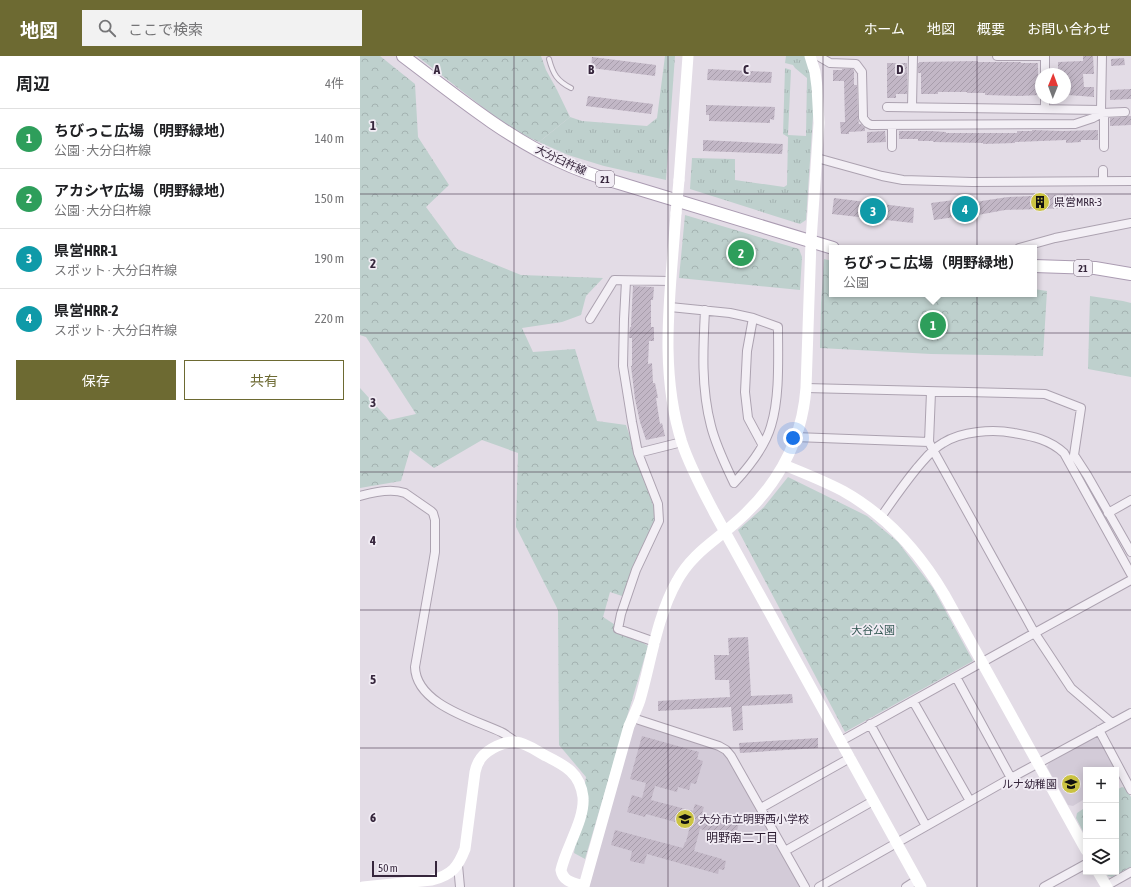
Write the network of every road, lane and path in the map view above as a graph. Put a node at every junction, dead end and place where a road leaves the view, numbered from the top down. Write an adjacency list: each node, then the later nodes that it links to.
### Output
1 (403, 56): 26 (main road, 大分臼杵線 / 21)
2 (688, 56): 32 (street, bridge)
3 (810, 56): 21 (street)
4 (818, 56): 18 (street)
5 (912, 56): 14 (street)
6 (996, 56): 7 (street)
7 (1045, 56): 10 (street)
8 (1102, 56): 16 (street)
9 (549, 59): 11 (lane)
10 (1045, 68)
11 (571, 88)
12 (1045, 104): 15 (street)
13 (888, 107): 14 (street)
14 (912, 107): 15 (street)
15 (1045, 109): 16 (street)
16 (1102, 111): 17 (street); 18 (street); 20 (street)
17 (1125, 112)
18 (892, 125): 19 (street)
19 (892, 147)
20 (1104, 147)
21 (817, 158): 23 (street); 26 (street)
22 (1103, 170): 23 (street)
23 (1103, 181): 24 (street)
24 (1131, 181)
25 (1131, 223): 27 (street)
26 (811, 241): 28 (main road, 大分臼杵線 / 21); 37 (street)
27 (1030, 245)
28 (829, 247)
29 (1037, 266): 30 (main road, 21)
30 (1127, 272)
31 (626, 281): 32 (street); 36 (street); 44 (street)
32 (671, 281): 33 (street)
33 (670, 307): 34 (street); 40 (street)
34 (705, 310): 35 (street); 42 (street)
35 (753, 318): 42 (street); 42 (street)
36 (590, 319)
37 (806, 388): 38 (street); 39 (street)
38 (932, 392): 41 (street); 45 (street)
39 (795, 437): 41 (street); 46 (street)
40 (682, 442): 44 (street); 51 (street)
41 (929, 442): 43 (street)
42 (762, 444)
43 (933, 450): 45 (street); 50 (street); 55 (street)
44 (638, 453): 56 (street)
45 (1071, 457): 49 (street); 53 (street)
46 (784, 465): 50 (street); 51 (street)
47 (360, 496): 66 (street)
48 (1131, 500): 49 (street)
49 (1108, 513): 52 (street)
50 (881, 517): 57 (street)
51 (725, 531): 56 (street); 65 (street)
52 (1131, 552)
53 (1131, 574)
54 (1131, 580): 55 (street)
55 (1034, 632): 57 (street); 62 (street)
56 (655, 642): 61 (street)
57 (982, 663): 58 (street); 68 (street)
58 (956, 677): 59 (street); 69 (street)
59 (913, 701): 63 (street); 72 (street)
60 (1131, 713): 62 (street)
61 (633, 718): 73 (street); 86 (street)
62 (1112, 723): 64 (street)
63 (870, 724): 65 (street); 74 (street)
64 (1099, 730): 68 (street); 70 (street)
65 (841, 741): 67 (street)
66 (516, 742): 78 (street); 86 (street)
67 (850, 758): 71 (street); 73 (street)
68 (1038, 764): 69 (street); 76 (street)
69 (1011, 778): 72 (street)
70 (1131, 790)
71 (873, 800): 75 (street); 77 (street)
72 (970, 801): 74 (street)
73 (760, 808): 77 (street)
74 (926, 826): 75 (street)
75 (896, 842): 82 (street); 88 (street)
76 (1083, 845)
77 (785, 851): 87 (street)
78 (458, 865): 84 (street); 85 (street)
79 (1083, 866): 90 (street)
80 (1131, 872): 83 (street)
81 (1100, 875): 83 (street)
82 (919, 884): 89 (street)
83 (1106, 886)
84 (363, 887)
85 (460, 887)
86 (584, 887)
87 (805, 887)
88 (818, 887)
89 (906, 887)
90 (1044, 887)

